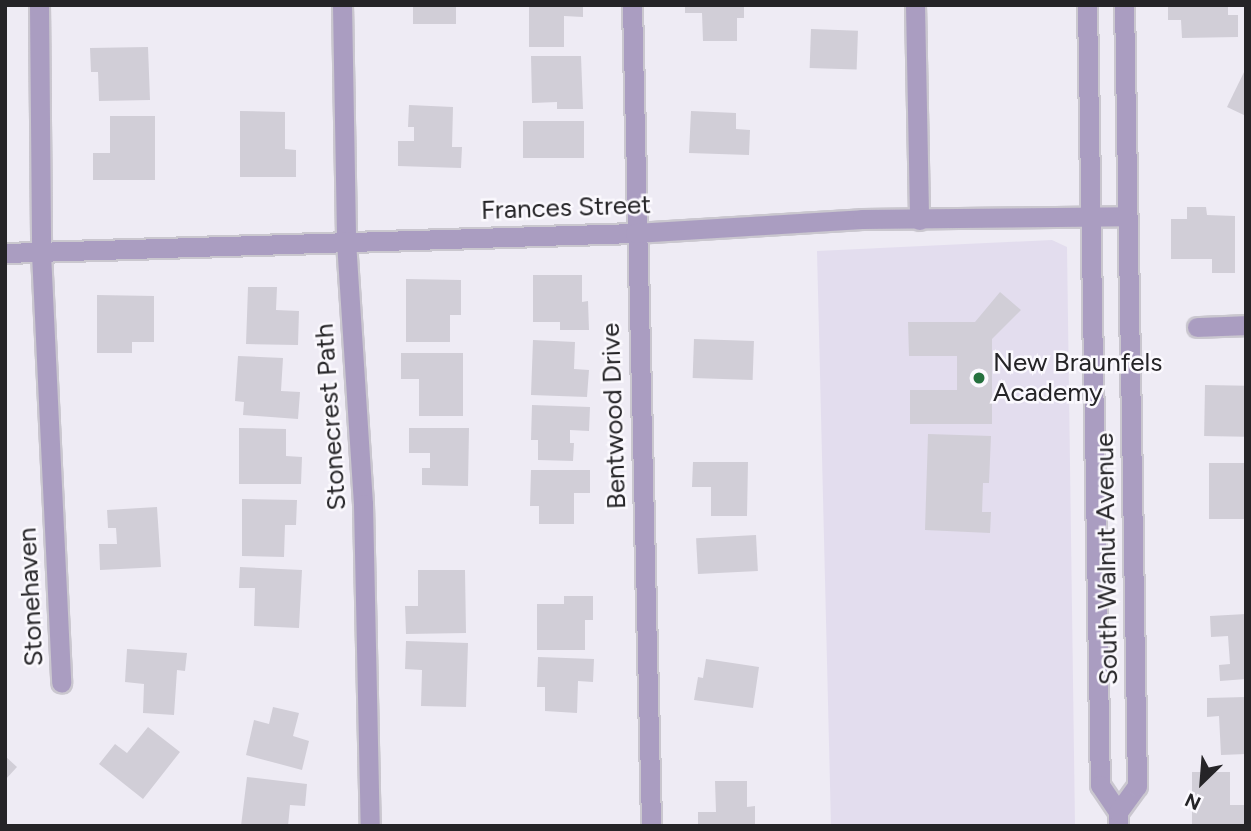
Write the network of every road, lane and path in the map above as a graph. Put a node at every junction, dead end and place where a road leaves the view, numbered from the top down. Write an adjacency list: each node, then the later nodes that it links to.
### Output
1 (40, 5): 13 (street, Stonehaven)
2 (342, 5): 11 (street, Stonecrest Path)
3 (632, 5): 10 (street, Bentwood Drive)
4 (915, 5): 9 (street)
5 (1087, 5): 7 (street, South Walnut Avenue)
6 (1124, 5): 8 (street, South Walnut Avenue)
7 (1090, 214): 8 (street, Frances Street); 9 (street, Frances Street); 17 (street, South Walnut Avenue)
8 (1127, 216): 17 (street, South Walnut Avenue)
9 (919, 220): 10 (street, Frances Street)
10 (635, 233): 11 (street, Frances Street); 19 (street, Bentwood Drive)
11 (346, 241): 13 (street, Frances Street); 18 (street, Stonecrest Path)
12 (5, 253): 13 (street, Frances Street)
13 (41, 253): 16 (street, Stonehaven)
14 (1246, 325): 15 (street)
15 (1196, 327)
16 (61, 683)
17 (1118, 819)
18 (370, 826)
19 (651, 826)

